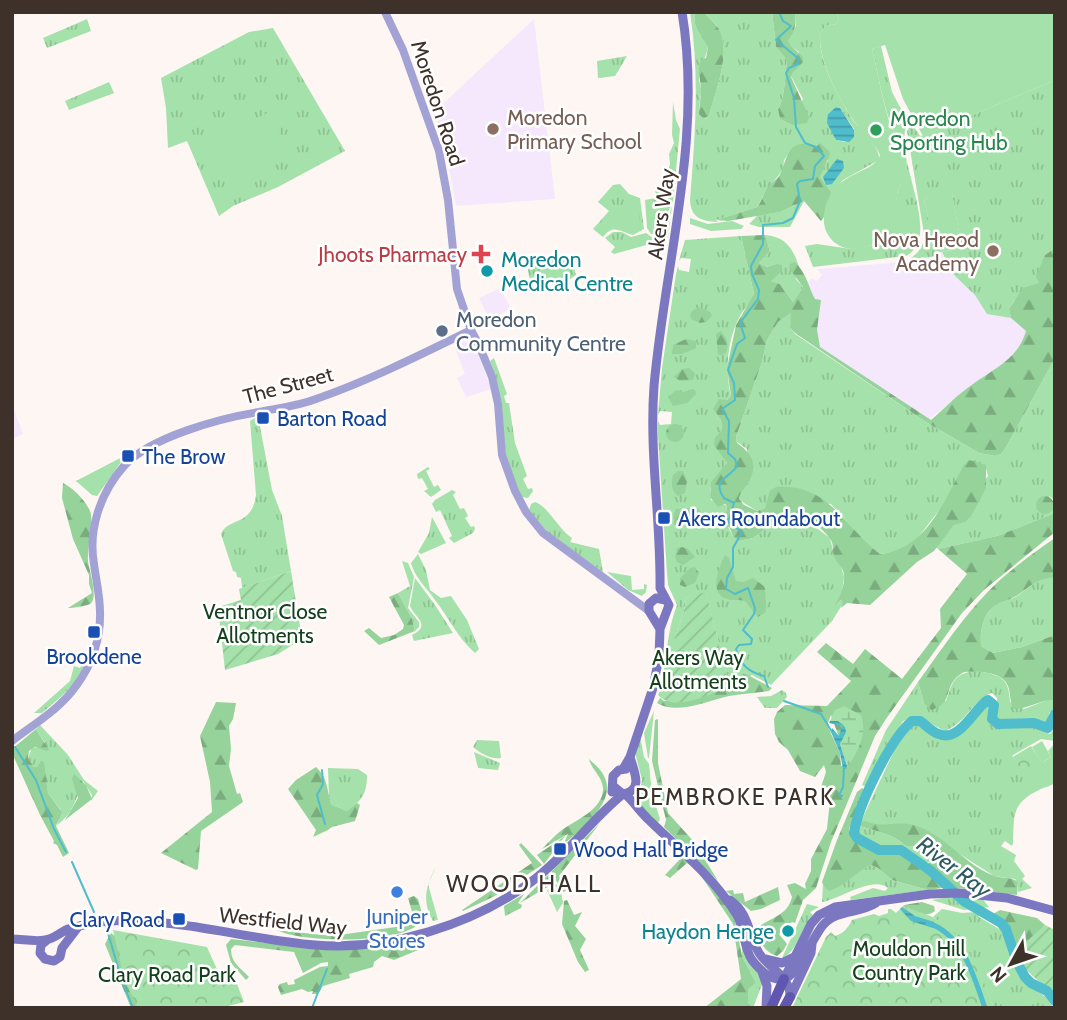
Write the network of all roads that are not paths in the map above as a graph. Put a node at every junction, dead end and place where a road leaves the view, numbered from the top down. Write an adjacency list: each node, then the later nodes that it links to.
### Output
1 (386, 12): 3 (street, Moredon Road)
2 (682, 12): 4 (main road, Akers Way)
3 (471, 330): 6 (street, Moredon Road); 11 (street, The Street)
4 (660, 587): 5 (main road, Akers Way); 7 (main road, Akers Way)
5 (653, 599): 6 (street); 7 (main road); 8 (main road)
6 (635, 600): 8 (street, Moredon Road)
7 (665, 600): 9 (main road)
8 (651, 613): 9 (main road); 10 (main road)
9 (666, 614): 10 (main road)
10 (660, 629): 12 (main road)
11 (12, 741)
12 (630, 757): 13 (main road); 14 (main road)
13 (623, 769): 14 (main road); 15 (main road)
14 (635, 774): 16 (main road)
15 (613, 786): 16 (main road); 17 (main road, Westfield Way)
16 (627, 792): 17 (main road, Westfield Way); 18 (main road)
17 (609, 804): 21 (main road, Westfield Way)
18 (723, 895): 28 (main road); 29 (main road)
19 (876, 903): 20 (main road); 24 (main road); 27 (main road)
20 (1055, 911)
21 (78, 927): 23 (main road, Westfield Way); 25 (main road)
22 (17, 939): 23 (main road, Westfield Way); 26 (main road, Westfield Way)
23 (49, 940): 25 (main road); 26 (main road)
24 (812, 943): 30 (main road); 31 (main road)
25 (62, 948): 26 (main road)
26 (40, 951)
27 (795, 956): 28 (main road); 30 (main road)
28 (763, 958): 30 (main road)
29 (760, 969): 30 (main road); 32 (main road)
30 (784, 979): 31 (main road); 32 (main road)
31 (790, 997): 33 (main road)
32 (768, 1008)
33 (784, 1008)

